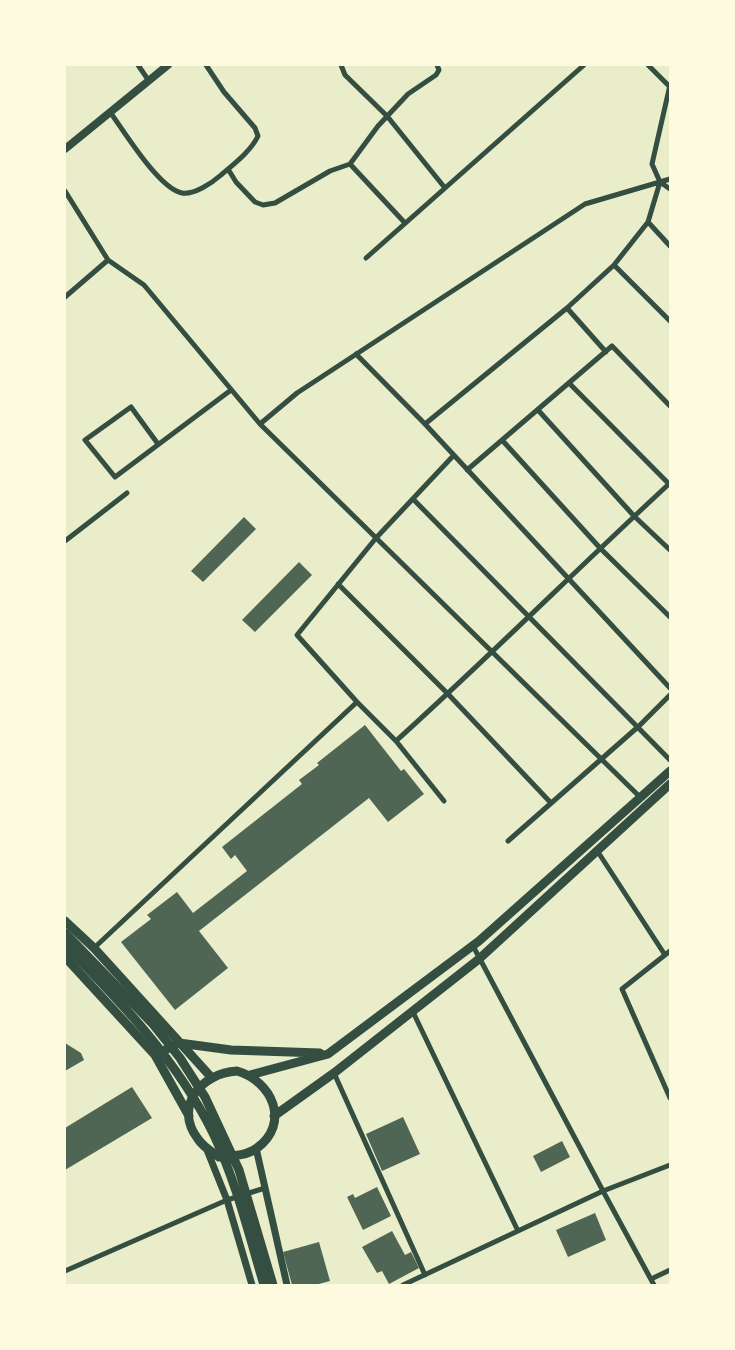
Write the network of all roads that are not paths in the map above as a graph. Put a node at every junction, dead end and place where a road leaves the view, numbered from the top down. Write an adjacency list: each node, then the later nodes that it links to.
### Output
1 (138, 65): 8 (street)
2 (168, 65): 8 (main road)
3 (206, 65): 14 (street)
4 (341, 65): 11 (street)
5 (437, 65): 11 (street)
6 (584, 65): 17 (street)
7 (648, 65): 9 (street)
8 (149, 81): 10 (main road)
9 (670, 86): 16 (street)
10 (110, 112): 12 (main road); 14 (street)
11 (387, 116): 13 (street); 17 (street)
12 (65, 149)
13 (350, 164): 14 (street); 21 (street)
14 (228, 169)
15 (670, 179): 16 (street)
16 (660, 182): 18 (street); 20 (street); 30 (street)
17 (445, 188): 21 (street)
18 (670, 189)
19 (65, 191): 24 (street)
20 (648, 222): 22 (street); 25 (street)
21 (405, 223): 23 (street)
22 (670, 246)
23 (366, 258)
24 (108, 260): 26 (street); 32 (street)
25 (614, 265): 27 (street); 28 (street)
26 (65, 297)
27 (567, 308): 29 (street); 35 (street)
28 (670, 321)
29 (606, 352): 31 (street); 33 (street)
30 (356, 355): 35 (street); 36 (street)
31 (569, 383): 34 (street); 41 (street)
32 (231, 390): 36 (street); 38 (street)
33 (670, 406)
34 (538, 410): 37 (street); 44 (street)
35 (425, 424): 39 (street)
36 (260, 425): 45 (street)
37 (502, 440): 40 (street); 47 (street)
38 (159, 444): 38 (street)
39 (454, 455): 40 (street); 43 (street)
40 (467, 470): 49 (street)
41 (670, 484): 44 (street)
42 (127, 493): 46 (street)
43 (413, 499): 45 (street); 51 (street)
44 (634, 516): 47 (street); 48 (street)
45 (376, 538): 50 (street); 53 (street)
46 (65, 541)
47 (600, 548): 49 (street); 52 (street)
48 (670, 550)
49 (567, 579): 51 (street); 54 (street)
50 (338, 584): 55 (street); 57 (street)
51 (530, 617): 53 (street); 58 (street)
52 (670, 617)
53 (493, 654): 55 (street); 60 (street)
54 (670, 688)
55 (448, 694): 59 (street); 66 (street)
56 (670, 695): 58 (street)
57 (357, 702): 59 (street); 73 (street)
58 (639, 726): 60 (street); 61 (street)
59 (396, 741): 64 (street)
60 (603, 758): 65 (street); 66 (street)
61 (670, 760)
62 (670, 771): 65 (main road)
63 (670, 784): 65 (main road)
64 (444, 801)
65 (644, 802): 68 (main road); 71 (main road)
66 (551, 803): 67 (street)
67 (508, 841)
68 (598, 852): 74 (street); 76 (main road)
69 (65, 921): 73 (main road)
70 (65, 933): 100 (main road)
71 (472, 944): 76 (street); 79 (main road)
72 (65, 945): 99 (main road)
73 (94, 948): 78 (main road)
74 (668, 953): 84 (street)
75 (65, 957): 80 (main road)
76 (479, 959): 77 (main road); 91 (street)
77 (413, 1012): 81 (main road); 93 (street)
78 (178, 1043): 79 (main road); 80 (main road); 83 (main road)
79 (328, 1054): 82 (main road)
80 (155, 1055): 86 (main road)
81 (334, 1073): 85 (main road); 96 (street)
82 (250, 1075): 83 (main road); 85 (main road)
83 (211, 1077): 86 (main road)
84 (670, 1098)
85 (274, 1116): 88 (main road)
86 (189, 1117): 87 (main road)
87 (207, 1148): 88 (main road); 92 (street)
88 (256, 1148): 90 (street)
89 (670, 1165): 91 (street)
90 (265, 1188): 92 (street); 101 (street)
91 (603, 1191): 93 (street); 97 (street)
92 (227, 1200): 95 (street); 98 (street)
93 (518, 1231): 96 (street)
94 (670, 1270): 97 (street)
95 (65, 1271)
96 (425, 1275): 102 (street)
97 (652, 1282)
98 (252, 1285)
99 (264, 1285)
100 (273, 1285)
101 (287, 1285)
102 (403, 1285)

